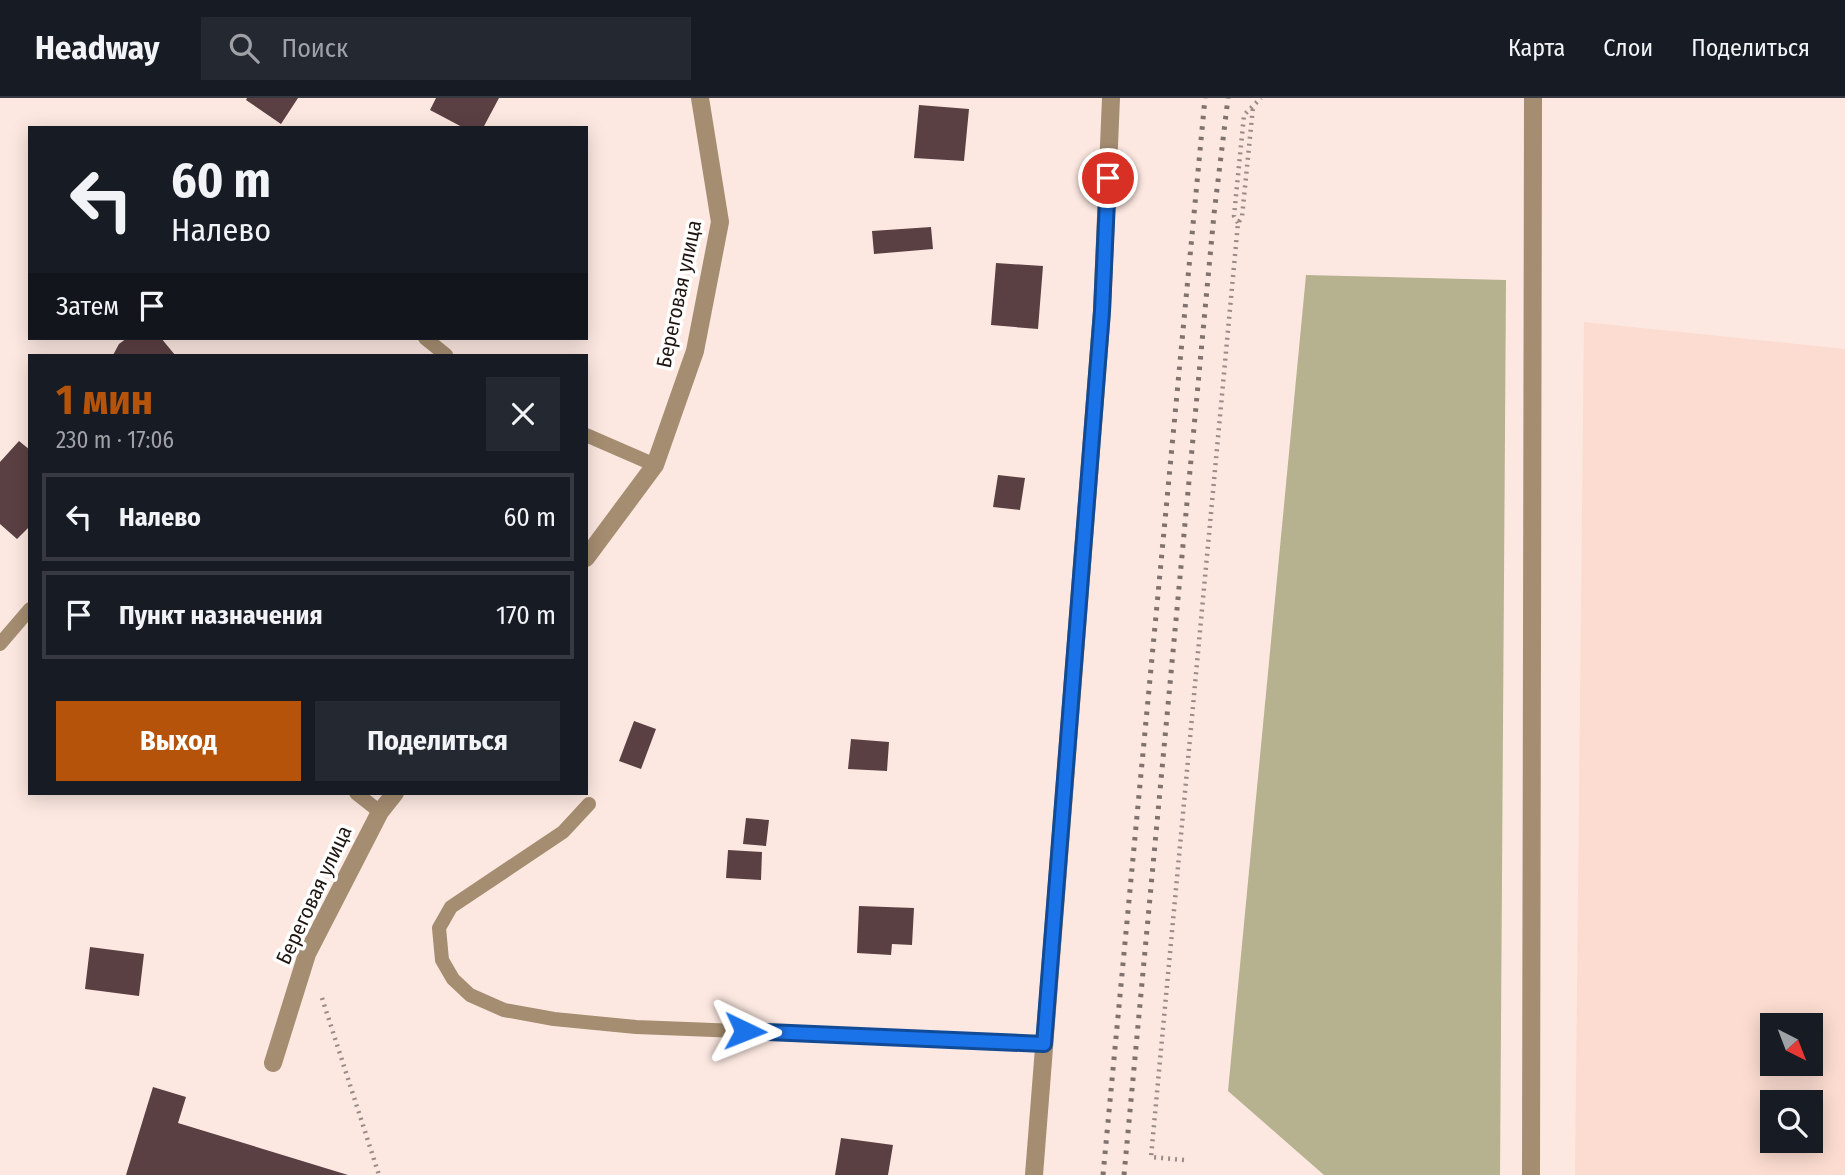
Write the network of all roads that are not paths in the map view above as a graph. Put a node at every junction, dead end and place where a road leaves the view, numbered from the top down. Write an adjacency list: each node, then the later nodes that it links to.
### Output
1 (700, 98): 7 (street, Береговая улица)
2 (1111, 98): 15 (street)
3 (1533, 98): 18 (street)
4 (427, 340): 5 (lane)
5 (445, 354)
6 (588, 436): 7 (lane)
7 (655, 465): 8 (street, Береговая улица)
8 (588, 555)
9 (28, 611): 10 (lane)
10 (0, 644)
11 (359, 795): 14 (lane)
12 (394, 795): 14 (street, Береговая улица)
13 (589, 804): 15 (lane)
14 (380, 811): 16 (street, Береговая улица)
15 (1044, 1044): 17 (street)
16 (272, 1063)
17 (1034, 1175)
18 (1531, 1175)

